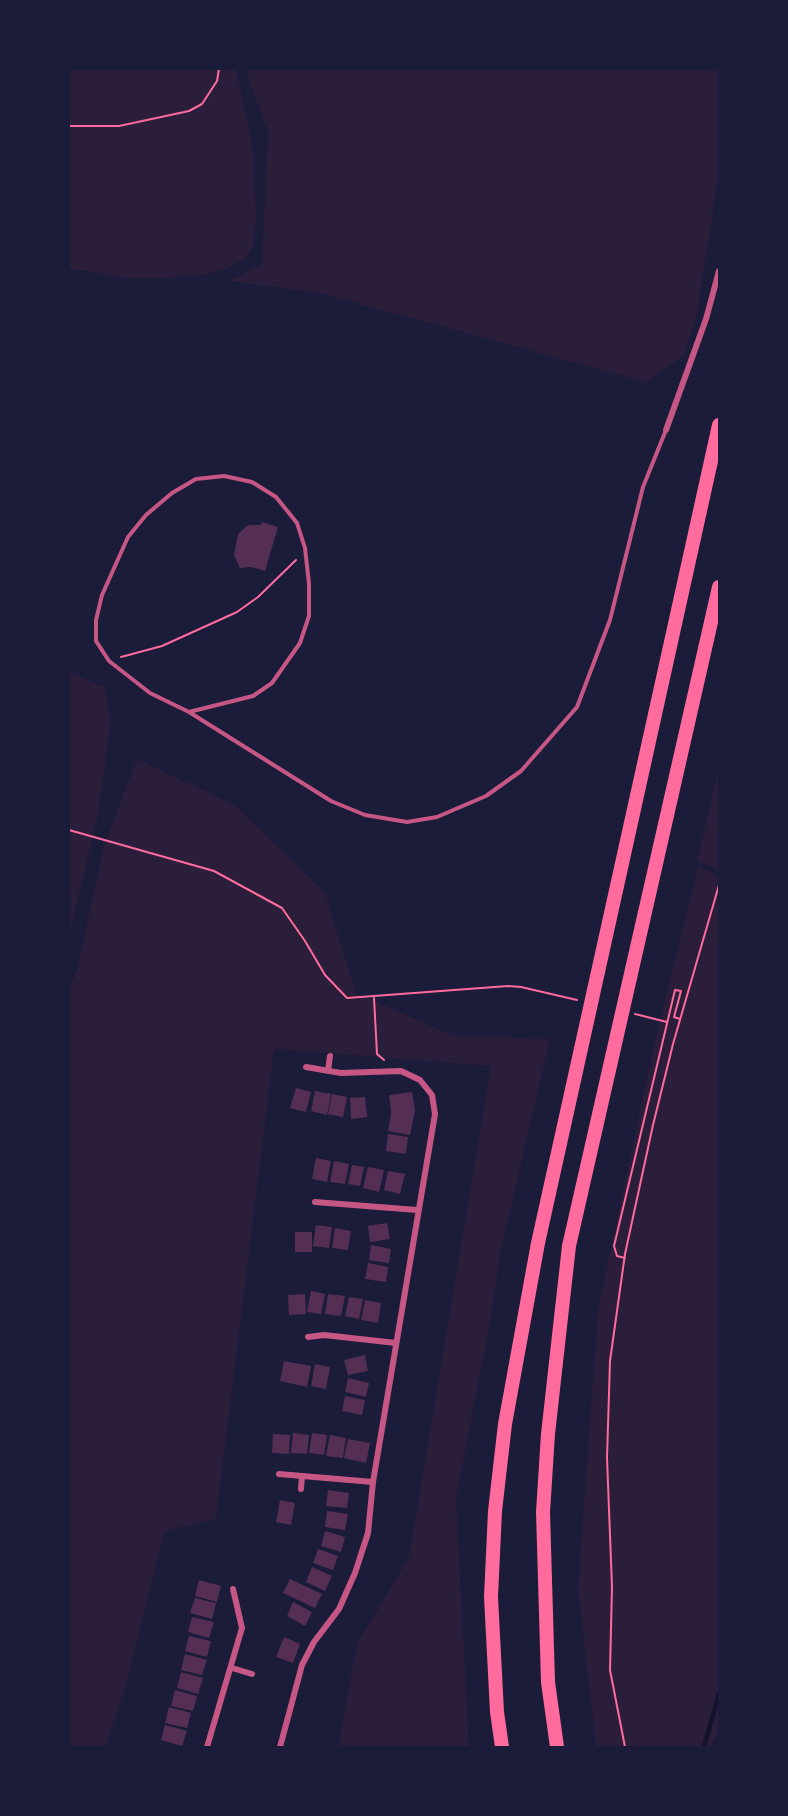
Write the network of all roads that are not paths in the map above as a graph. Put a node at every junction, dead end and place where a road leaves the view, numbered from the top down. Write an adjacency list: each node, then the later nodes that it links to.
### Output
1 (719, 271): 3 (street)
2 (719, 425): 24 (highway)
3 (666, 430): 7 (lane)
4 (719, 587): 6 (highway)
5 (719, 620): 6 (highway)
6 (698, 681): 25 (highway)
7 (189, 712): 7 (lane)
8 (330, 1056): 10 (street)
9 (306, 1067): 10 (street)
10 (328, 1071): 12 (street)
11 (315, 1202): 12 (street)
12 (417, 1210): 14 (street)
13 (308, 1337): 14 (street)
14 (396, 1343): 17 (street)
15 (279, 1474): 16 (street)
16 (303, 1476): 17 (street); 18 (street)
17 (373, 1482): 23 (street)
18 (301, 1490)
19 (233, 1589): 20 (street)
20 (232, 1668): 21 (street); 22 (street)
21 (252, 1674)
22 (207, 1747)
23 (280, 1747)
24 (502, 1747)
25 (557, 1747)

